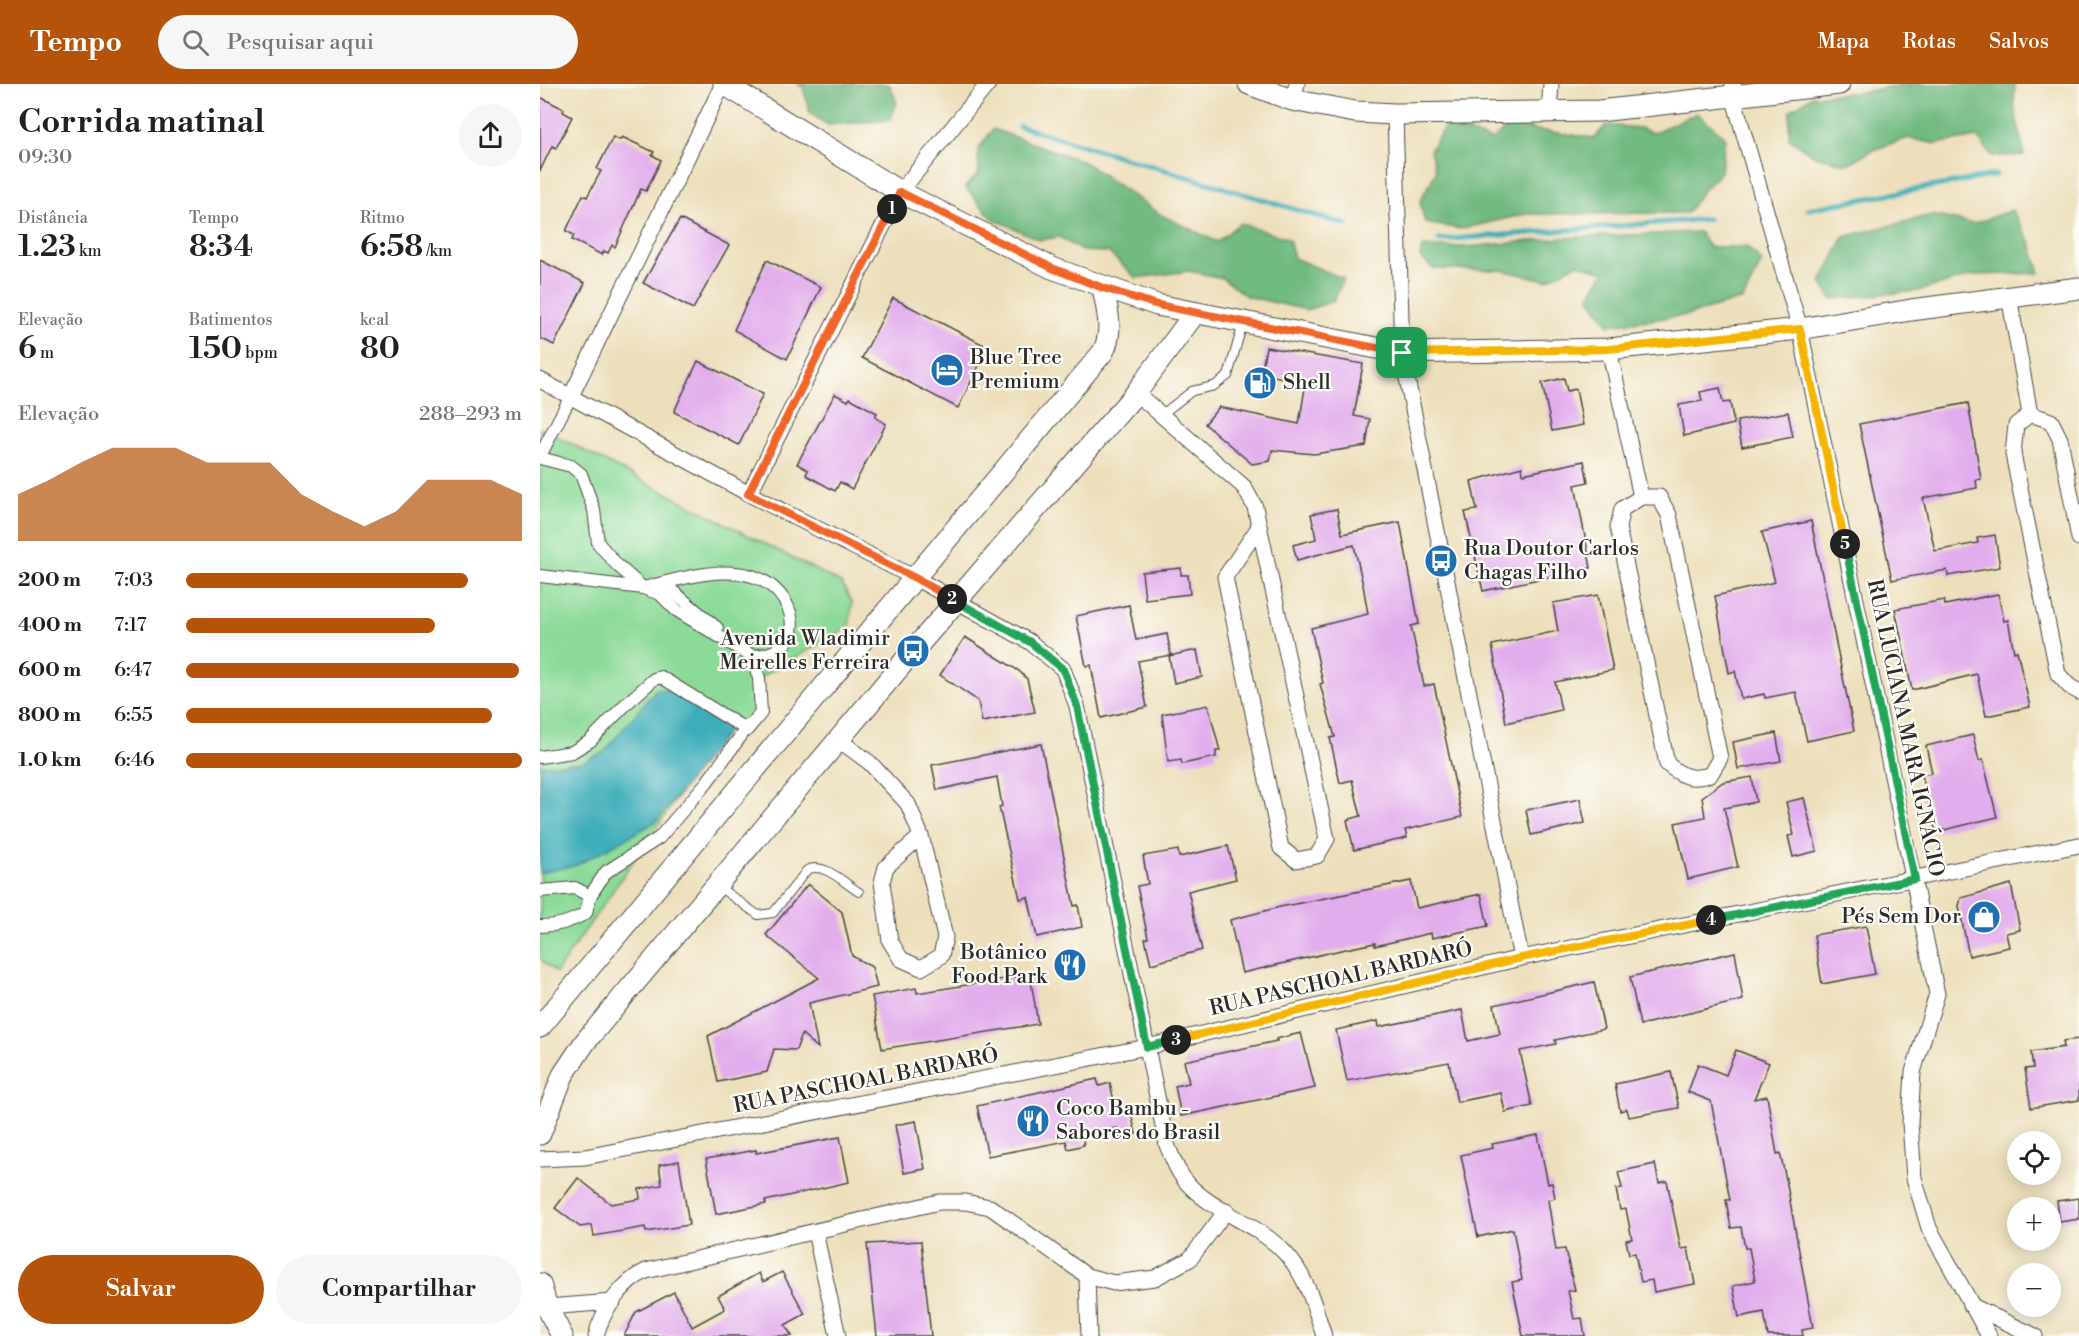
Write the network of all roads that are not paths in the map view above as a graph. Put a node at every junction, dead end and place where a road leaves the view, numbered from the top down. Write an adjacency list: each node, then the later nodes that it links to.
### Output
1 (724, 84): 10 (main road); 21 (street)
2 (988, 84): 10 (street)
3 (1249, 84): 7 (main road)
4 (1551, 84): 8 (street)
5 (1839, 84): 6 (main road)
6 (1733, 90): 8 (main road); 16 (street, RUA LUCIANA MARA IGNÁCIO)
7 (1295, 92): 9 (main road)
8 (1549, 112): 9 (main road)
9 (1395, 114): 18 (street)
10 (900, 192): 11 (main road); 25 (street)
11 (1103, 288): 14 (main road); 30 (main road)
12 (2079, 288): 13 (main road)
13 (2009, 296): 16 (main road); 22 (street)
14 (1195, 313): 15 (main road); 20 (main road)
15 (1244, 322): 18 (main road); 23 (lane)
16 (1800, 329): 17 (main road); 41 (street, RUA LUCIANA MARA IGNÁCIO)
17 (1609, 349): 18 (main road); 26 (street)
18 (1402, 353): 47 (street)
19 (540, 380): 21 (street)
20 (1136, 393): 23 (street); 33 (main road)
21 (571, 396): 24 (street); 25 (street)
22 (2031, 414): 28 (street); 35 (street)
23 (1161, 415): 27 (street)
24 (540, 457): 32 (street)
25 (748, 494): 30 (street)
26 (1641, 497): 26 (street)
27 (1259, 527): 27 (street)
28 (2079, 538)
29 (540, 576): 32 (street)
30 (917, 579): 33 (street); 48 (main road)
31 (663, 583): 32 (street); 34 (street); 34 (street)
32 (643, 588): 34 (street)
33 (956, 601): 37 (main road); 49 (street)
34 (751, 656): 36 (street)
35 (2079, 692)
36 (747, 730): 38 (street); 45 (street)
37 (839, 740): 39 (street); 42 (main road)
38 (540, 757)
39 (921, 837): 39 (street)
40 (2079, 845): 41 (street, RUA PASCHOAL BARDARÓ)
41 (1915, 879): 47 (street, RUA PASCHOAL BARDARÓ); 57 (street, RUA LUCIANA MARA IGNÁCIO)
42 (716, 885): 44 (lane); 50 (main road)
43 (540, 891): 45 (street)
44 (858, 892)
45 (590, 896): 46 (street)
46 (540, 926)
47 (1521, 958): 49 (street, RUA PASCHOAL BARDARÓ)
48 (540, 1027)
49 (1147, 1047): 51 (street, RUA PASCHOAL BARDARÓ); 52 (street)
50 (540, 1134)
51 (540, 1159)
52 (1226, 1211): 54 (street); 63 (street)
53 (815, 1232): 54 (street); 56 (street); 61 (street)
54 (1087, 1276): 62 (street)
55 (540, 1284): 58 (main road)
56 (613, 1302): 58 (street); 60 (street)
57 (1970, 1305): 64 (street, RUA LUCIANA MARA IGNÁCIO); 65 (street)
58 (548, 1307): 59 (main road)
59 (562, 1336)
60 (596, 1336)
61 (838, 1336)
62 (1089, 1336)
63 (1324, 1336)
64 (1989, 1336)
65 (2035, 1336)

